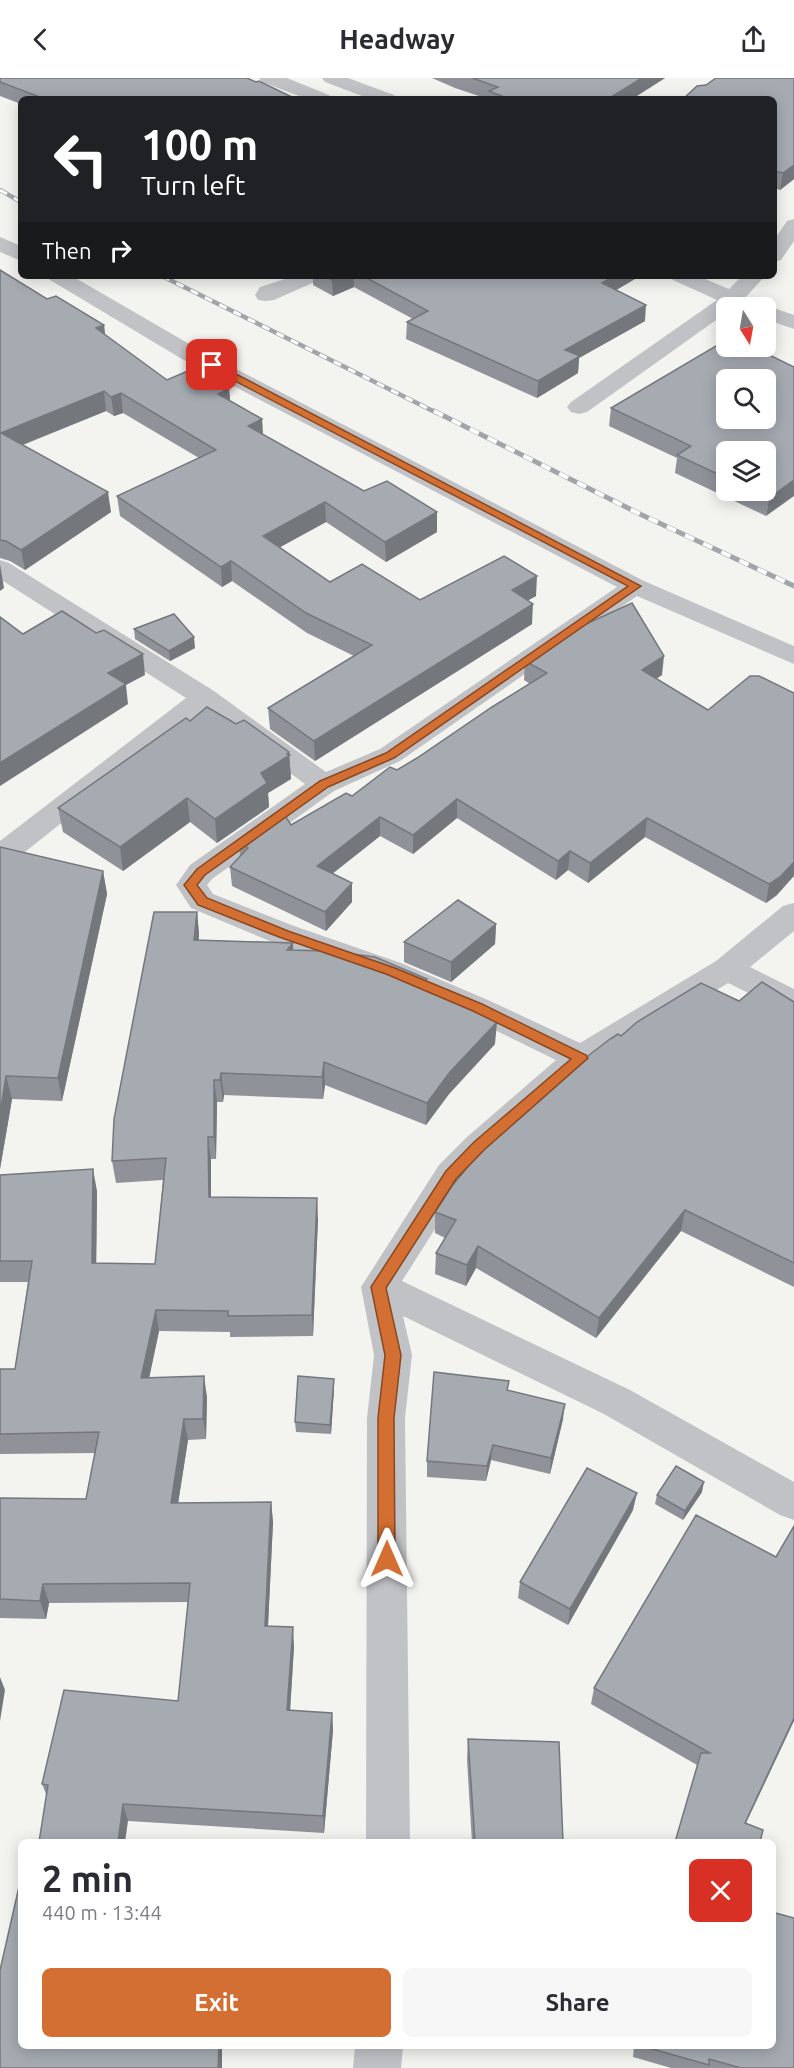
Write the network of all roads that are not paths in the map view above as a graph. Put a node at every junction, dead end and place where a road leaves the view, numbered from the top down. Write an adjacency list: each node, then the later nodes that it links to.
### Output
1 (268, 78): 3 (street)
2 (334, 79): 5 (street)
3 (298, 82): 4 (street)
4 (318, 96)
5 (379, 96)
6 (794, 218): 7 (street)
7 (777, 224)
8 (794, 225): 11 (street)
9 (0, 243): 10 (street)
10 (18, 253)
11 (780, 256)
12 (62, 279): 24 (street)
13 (305, 279): 16 (street)
14 (686, 279): 17 (street)
15 (751, 279): 18 (street)
16 (268, 292)
17 (725, 297)
18 (734, 297)
19 (716, 311): 22 (street)
20 (776, 316): 21 (street)
21 (794, 322)
22 (579, 407)
23 (0, 568): 26 (street)
24 (635, 586): 25 (street); 27 (street)
25 (794, 656)
26 (204, 697): 27 (street); 28 (street)
27 (324, 784): 32 (street)
28 (0, 856)
29 (794, 914): 30 (street)
30 (727, 969): 31 (street); 32 (street)
31 (794, 1003)
32 (581, 1058): 33 (street)
33 (379, 1287): 34 (street); 35 (street)
34 (794, 1502)
35 (388, 1839)
36 (379, 2049): 37 (street)
37 (377, 2068)

